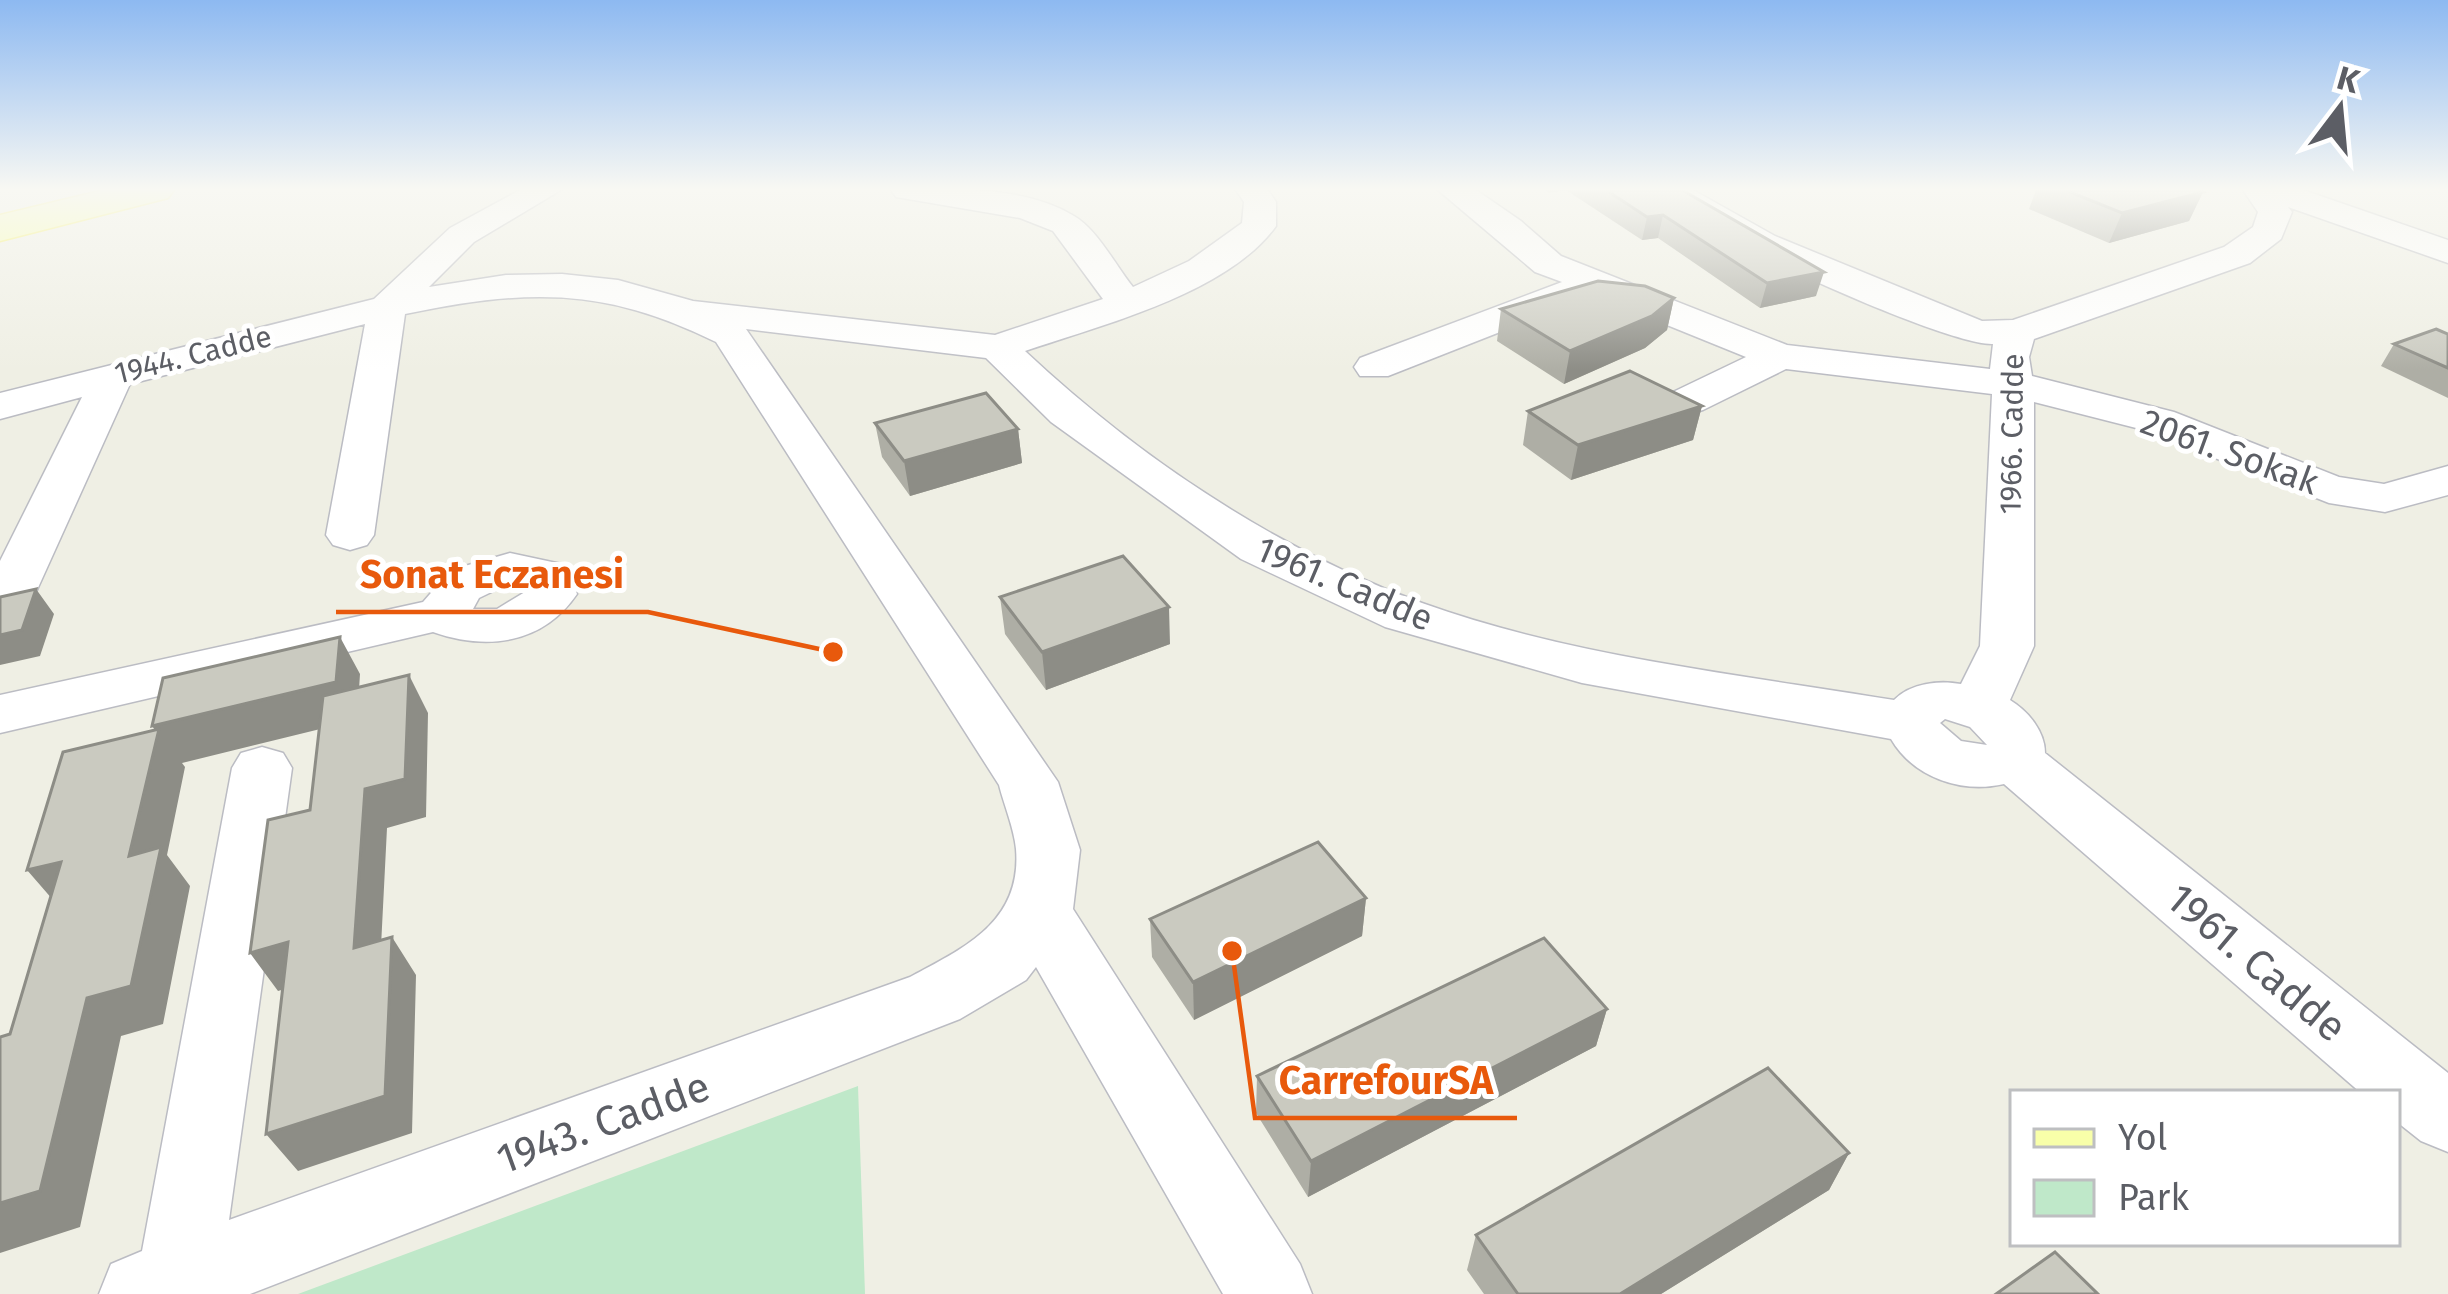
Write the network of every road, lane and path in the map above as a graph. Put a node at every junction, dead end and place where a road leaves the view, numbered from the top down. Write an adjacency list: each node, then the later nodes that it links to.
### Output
1 (442, 250): 10 (street)
2 (1085, 250): 9 (street)
3 (1227, 250): 9 (street)
4 (1533, 250): 8 (street, 2061. Sokak)
5 (1561, 250): 8 (street)
6 (1780, 250): 12 (street)
7 (2244, 250): 12 (street, 1966. Cadde)
8 (1590, 284): 14 (street, 2061. Sokak); 15 (street)
9 (1124, 302): 13 (street)
10 (387, 307): 11 (street, 1944. Cadde); 16 (street, 1944. Cadde); 21 (street)
11 (693, 312): 13 (street); 27 (street)
12 (2017, 332): 17 (street, 1966. Cadde)
13 (998, 347): 25 (street, 1961. Cadde)
14 (1780, 356): 17 (street, 2061. Sokak); 18 (street)
15 (1374, 367)
16 (113, 376): 19 (street, 1944. Cadde); 22 (street)
17 (2013, 384): 20 (street, 2061. Sokak); 25 (street, 1966. Cadde)
18 (1688, 401)
19 (0, 406)
20 (2448, 480)
21 (350, 535)
22 (6, 601)
23 (446, 614): 24 (street)
24 (0, 714)
25 (1995, 733): 28 (street, 1961. Cadde)
26 (262, 768): 29 (street)
27 (1039, 912): 29 (street, 1943. Cadde); 30 (street)
28 (2448, 1117)
29 (160, 1287)
30 (1270, 1294)

